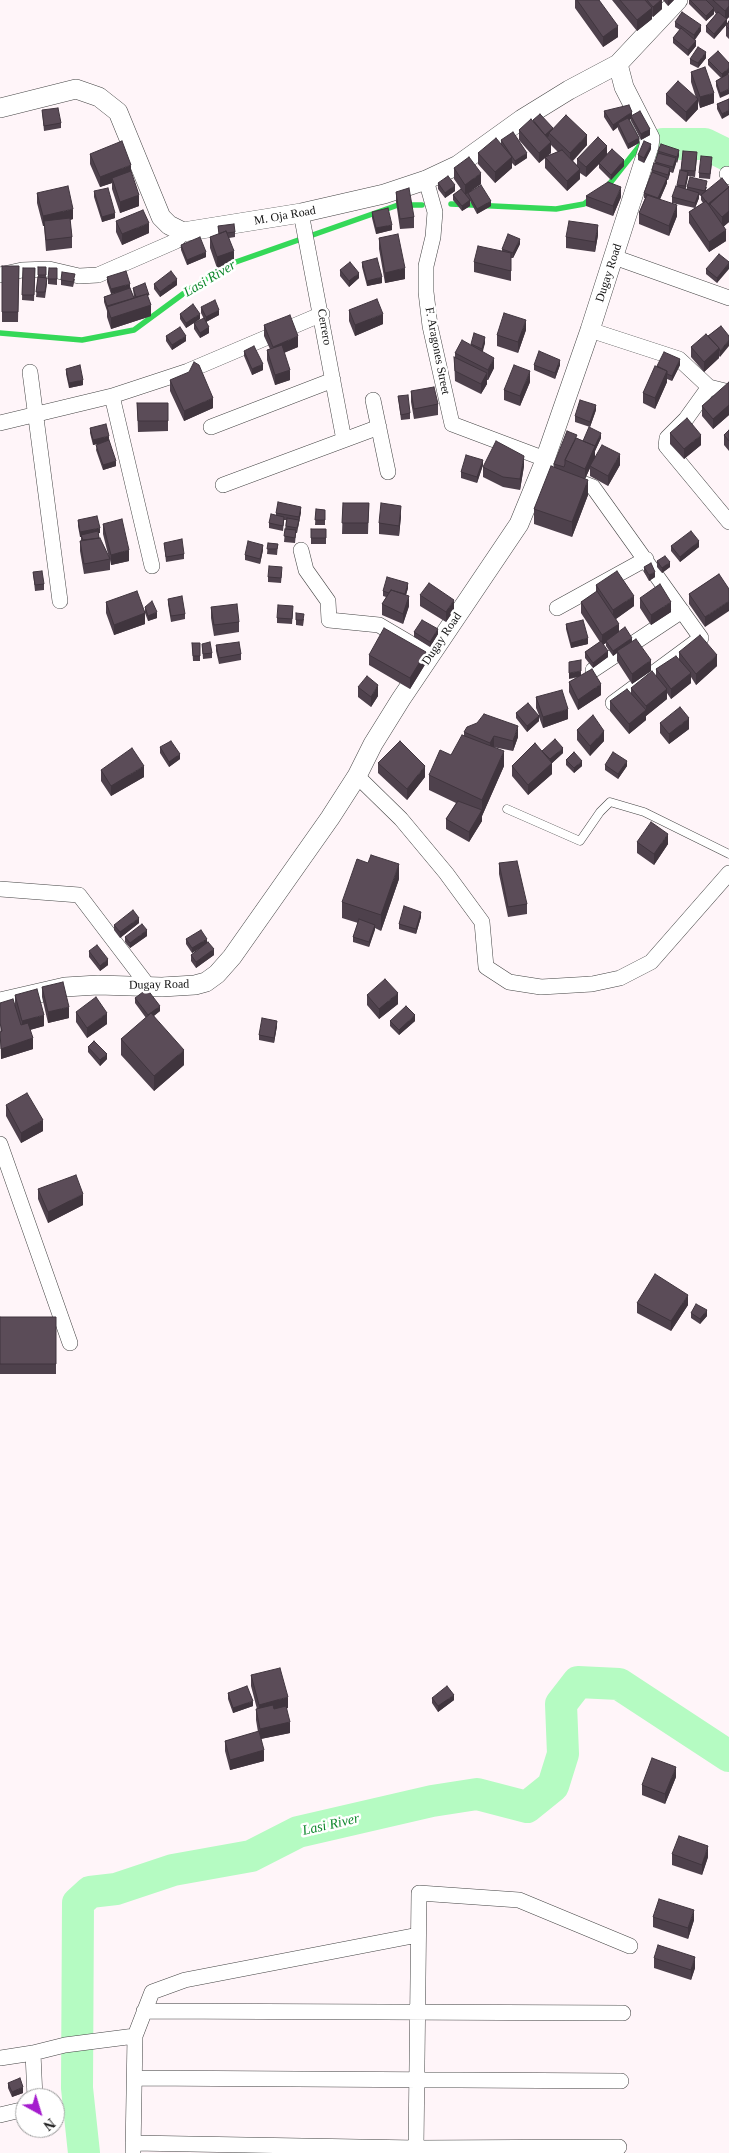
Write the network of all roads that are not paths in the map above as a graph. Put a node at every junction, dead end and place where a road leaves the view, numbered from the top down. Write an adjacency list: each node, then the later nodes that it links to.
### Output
1 (678, 0): 2 (street, M. Oja Road)
2 (618, 64): 4 (street, M. Oja Road); 7 (street, Dugay Road)
3 (0, 108): 6 (street)
4 (426, 180): 5 (street, M. Oja Road); 23 (street, F. Aragones Street)
5 (302, 213): 6 (street, M. Oja Road); 10 (street, Cerrero)
6 (183, 232): 8 (street)
7 (614, 257): 9 (street); 11 (street, Dugay Road)
8 (0, 275)
9 (729, 298)
10 (322, 314): 13 (street, Cerrero); 16 (street)
11 (590, 330): 14 (street); 23 (street, Dugay Road)
12 (30, 372): 18 (street)
13 (333, 380): 20 (street); 22 (street, Cerrero)
14 (709, 387): 15 (street); 26 (street)
15 (729, 392)
16 (112, 396): 18 (street); 29 (street)
17 (373, 400): 21 (street)
18 (35, 415): 19 (street); 30 (street)
19 (0, 423)
20 (211, 427)
21 (378, 427): 22 (street); 24 (street)
22 (344, 440): 25 (street)
23 (544, 463): 28 (street); 33 (street, Dugay Road)
24 (388, 472)
25 (223, 485)
26 (729, 522)
27 (301, 550): 33 (street)
28 (646, 559): 31 (street); 32 (street)
29 (152, 566)
30 (60, 601)
31 (557, 608)
32 (682, 611): 34 (street); 35 (street)
33 (431, 656): 36 (street, Dugay Road)
34 (593, 670)
35 (611, 704)
36 (357, 776): 39 (street); 41 (street, Dugay Road)
37 (507, 809): 38 (lane)
38 (729, 854)
39 (729, 873)
40 (0, 889): 41 (street)
41 (149, 986): 42 (street, Dugay Road)
42 (0, 1002)
43 (0, 1144): 44 (street)
44 (70, 1343)
45 (418, 1935): 46 (street); 47 (street); 49 (street)
46 (630, 1946)
47 (144, 2011): 49 (street); 50 (street)
48 (623, 2013): 49 (street)
49 (418, 2014): 54 (street)
50 (135, 2036): 51 (street); 53 (street)
51 (33, 2053): 52 (street); 56 (street)
52 (0, 2058)
53 (135, 2078): 54 (street); 60 (street)
54 (417, 2079): 55 (street); 61 (street)
55 (621, 2081)
56 (35, 2088)
57 (15, 2111): 58 (street)
58 (0, 2115)
59 (619, 2146): 64 (street)
60 (133, 2148): 62 (street)
61 (416, 2148): 62 (street); 63 (street)
62 (330, 2150)
63 (449, 2150): 64 (street)
64 (520, 2150)

